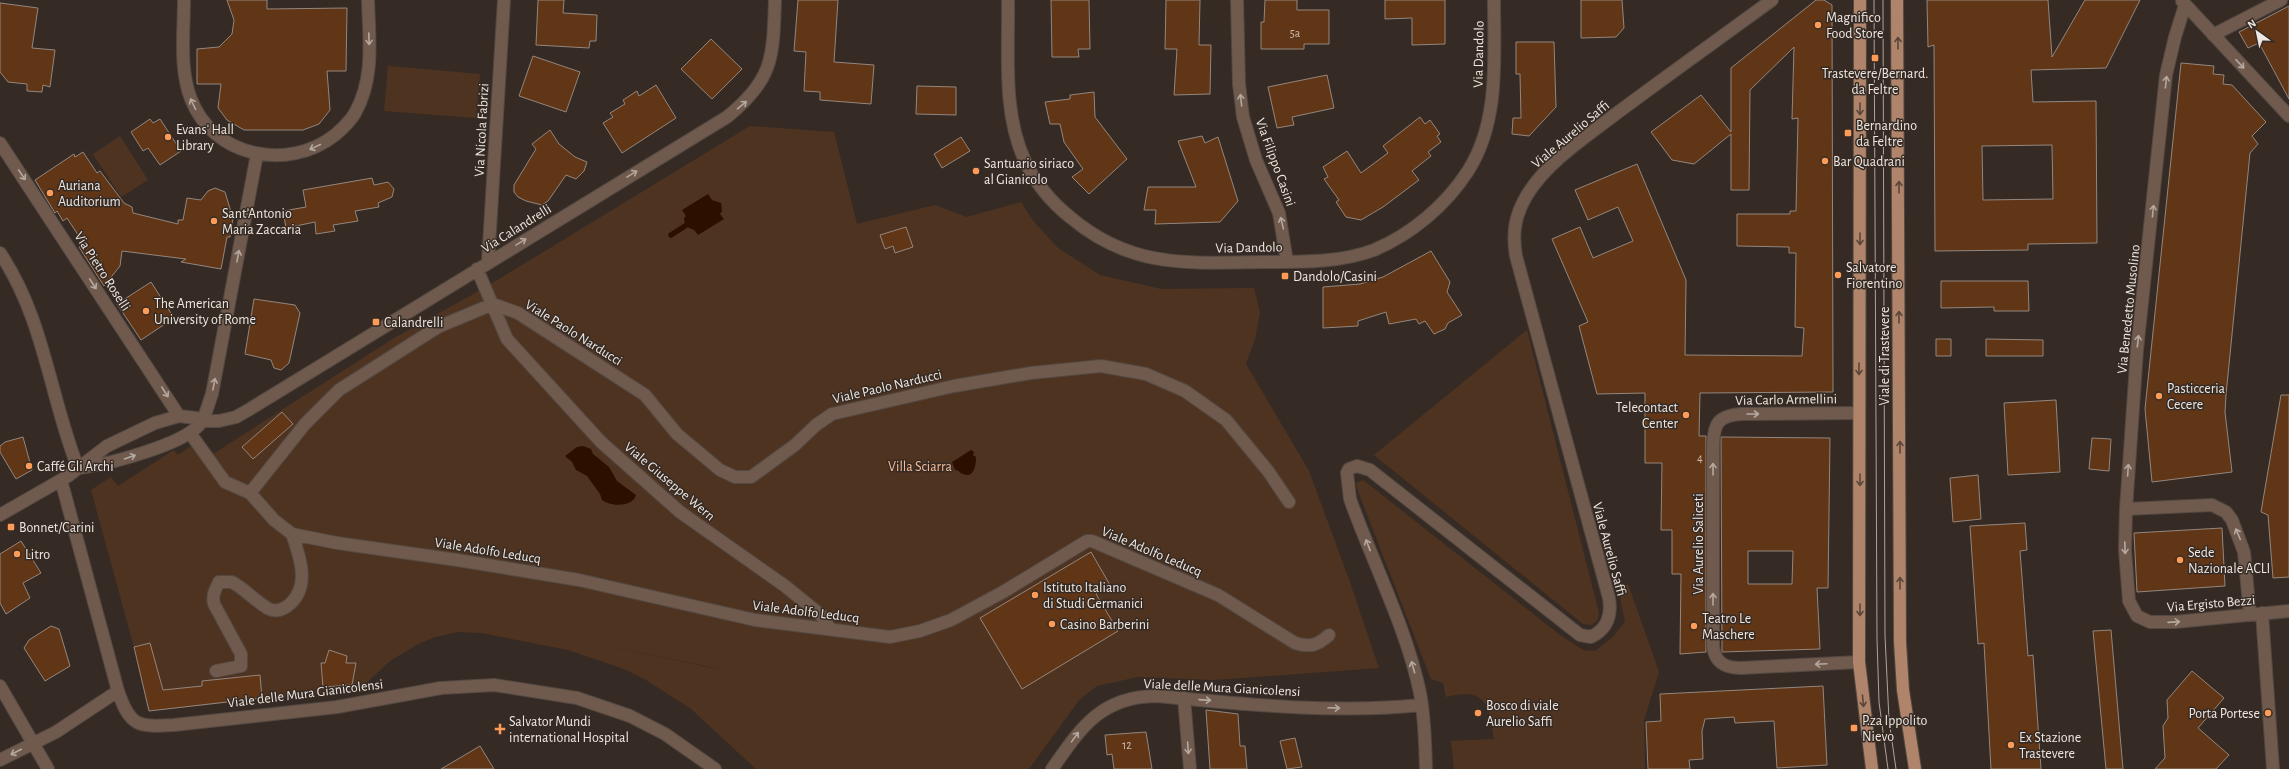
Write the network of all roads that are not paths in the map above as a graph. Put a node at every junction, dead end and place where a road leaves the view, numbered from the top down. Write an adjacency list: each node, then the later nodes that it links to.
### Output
1 (184, 0): 16 (street, one-way to 1)
2 (368, 0): 16 (street, one-way to 16)
3 (504, 0): 18 (street, Via Nicola Fabrizi)
4 (776, 0): 18 (street, Via Calandrelli, one-way to 4)
5 (1008, 0): 19 (street, Via Dandolo)
6 (1237, 0): 19 (street, Via Filippo Casini, one-way to 6)
7 (1494, 0): 19 (street, Via Dandolo)
8 (1772, 0): 44 (street, Viale Aurelio Saffi, one-way to 8)
9 (1860, 0): 22 (main road, Viale di Trastevere, one-way to 22)
10 (1897, 0): 53 (main road, Viale di Trastevere, one-way to 10)
11 (2281, 0): 13 (street)
12 (2183, 2): 13 (street); 31 (street, Via Benedetto Musolino, one-way to 12)
13 (2213, 36): 14 (street, one-way to 14)
14 (2289, 116)
15 (0, 143): 23 (street, Via Pietro Roselli, one-way to 23)
16 (257, 154): 24 (street, one-way to 16)
17 (0, 253): 27 (street)
18 (488, 262): 20 (street, Via Calandrelli)
19 (1287, 262)
20 (477, 269): 21 (street); 24 (street, Via Calandrelli)
21 (493, 304): 29 (street); 30 (street, Viale Paolo Narducci); 37 (street, Viale Giuseppe Wern)
22 (1860, 413): 25 (street, Via Carlo Armellini, one-way to 22); 39 (main road, Viale di Trastevere, one-way to 39)
23 (179, 416): 24 (street, Via Calandrelli); 27 (street, Via Calandrelli)
24 (202, 421): 26 (street)
25 (1717, 423): 39 (street, Via Aurelio Saliceti, one-way to 25)
26 (190, 433): 27 (street, one-way to 26); 29 (street, Viale Adolfo Leducq)
27 (78, 468): 28 (street, Via Calandrelli)
28 (61, 480): 32 (street, Via Calandrelli); 42 (street, Viale delle Mura Gianicolensi)
29 (250, 493): 33 (street, Viale Adolfo Leducq)
30 (1289, 502)
31 (2126, 509): 35 (street, one-way to 31); 36 (street, Via Benedetto Musolino, one-way to 36)
32 (0, 515)
33 (292, 534): 37 (street, Viale Adolfo Leducq); 40 (street)
34 (2289, 611): 35 (street, Via Ergisto Bezzi)
35 (2256, 613): 36 (street, Via Ergisto Bezzi, one-way to 35); 54 (street)
36 (2137, 616)
37 (830, 629): 38 (street, Viale Adolfo Leducq)
38 (1329, 635)
39 (1860, 662): 52 (main road, Viale di Trastevere, one-way to 52)
40 (216, 671)
41 (0, 686): 45 (street)
42 (118, 691): 45 (street); 48 (street, Viale delle Mura Gianicolensi)
43 (1184, 698): 44 (street, Viale delle Mura Gianicolensi, one-way to 44); 49 (street, Viale delle Mura Gianicolensi, one-way to 43); 50 (street, one-way to 50)
44 (1421, 704): 51 (street, Viale Aurelio Saffi)
45 (33, 744): 46 (street, one-way to 46); 47 (street)
46 (0, 760)
47 (48, 769)
48 (715, 769)
49 (1052, 769)
50 (1190, 769)
51 (1426, 769)
52 (1872, 769)
53 (1915, 769)
54 (2273, 769)

